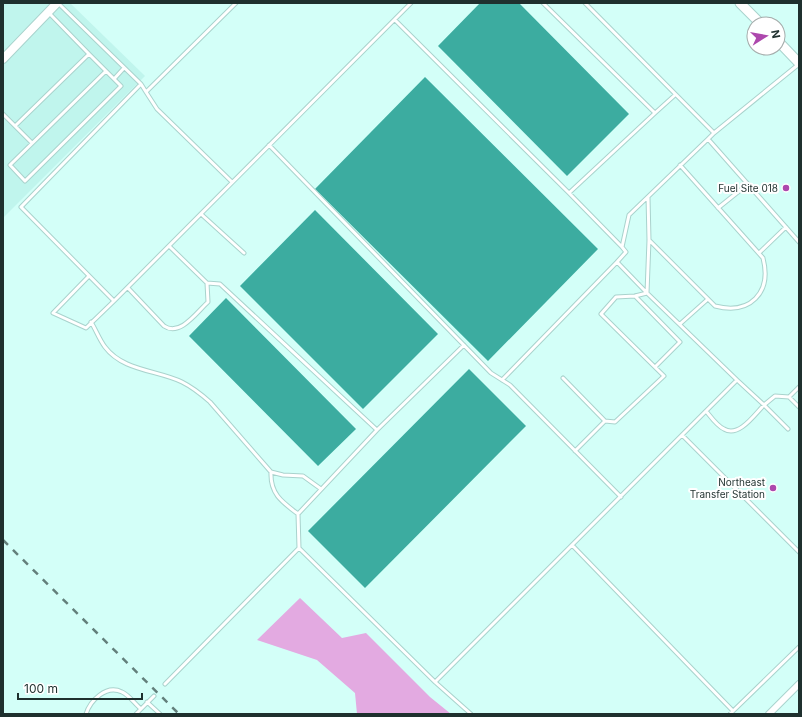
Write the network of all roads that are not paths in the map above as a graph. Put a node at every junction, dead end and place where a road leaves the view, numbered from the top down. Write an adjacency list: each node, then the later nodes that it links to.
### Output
1 (58, 3): 7 (street); 14 (lane)
2 (236, 3): 18 (lane)
3 (411, 3): 9 (lane)
4 (543, 3): 20 (lane)
5 (585, 3): 19 (lane)
6 (740, 3): 8 (main road)
7 (49, 13): 11 (lane); 12 (street)
8 (753, 16)
9 (395, 20): 26 (lane); 30 (lane)
10 (786, 49): 13 (main road)
11 (89, 54): 15 (lane); 22 (lane)
12 (3, 60)
13 (799, 63): 23 (lane)
14 (124, 68): 16 (lane); 17 (lane)
15 (106, 71): 16 (lane); 25 (lane)
16 (114, 79): 25 (lane)
17 (141, 84): 18 (lane); 42 (lane)
18 (146, 92): 28 (lane)
19 (675, 95): 20 (lane); 23 (lane)
20 (656, 113): 30 (lane)
21 (3, 114): 22 (lane)
22 (15, 126): 25 (lane)
23 (714, 133): 24 (lane)
24 (708, 139): 27 (lane); 29 (lane)
25 (32, 144)
26 (269, 146): 28 (lane); 51 (lane)
27 (680, 166): 31 (lane); 32 (lane)
28 (232, 182): 33 (lane)
29 (748, 184): 32 (lane); 34 (lane)
30 (569, 194): 38 (lane)
31 (648, 197): 35 (lane); 38 (lane)
32 (718, 208): 40 (lane)
33 (201, 214): 37 (lane); 39 (lane)
34 (786, 227): 36 (lane); 40 (lane)
35 (649, 240): 45 (lane); 47 (lane)
36 (799, 242)
37 (169, 246): 43 (lane); 44 (lane)
38 (622, 247): 41 (lane)
39 (244, 253)
40 (759, 253): 47 (lane)
41 (617, 262): 45 (lane); 54 (lane)
42 (89, 276): 48 (lane); 49 (lane)
43 (207, 283): 44 (lane); 63 (lane)
44 (128, 288): 48 (lane)
45 (647, 293): 46 (lane); 50 (lane)
46 (635, 296): 52 (lane); 52 (lane)
47 (708, 299): 50 (lane)
48 (114, 300): 49 (lane)
49 (91, 322): 66 (lane)
50 (680, 324): 55 (lane)
51 (464, 345): 54 (lane); 63 (lane)
52 (655, 367): 61 (lane)
53 (564, 378): 61 (lane)
54 (502, 380): 65 (lane)
55 (738, 380): 58 (lane); 60 (lane)
56 (799, 387): 57 (lane)
57 (789, 397): 58 (lane); 59 (lane)
58 (764, 405): 60 (lane); 62 (lane)
59 (799, 407)
60 (706, 411): 64 (lane)
61 (605, 421): 65 (lane)
62 (788, 429)
63 (377, 430): 67 (lane)
64 (682, 436): 68 (lane); 72 (lane)
65 (575, 450): 68 (lane)
66 (271, 472): 67 (lane); 69 (lane)
67 (321, 489): 69 (lane)
68 (621, 497): 70 (lane)
69 (298, 514): 71 (lane)
70 (572, 545): 74 (lane); 80 (lane)
71 (299, 548): 74 (lane); 75 (lane)
72 (799, 552)
73 (799, 647): 80 (lane)
74 (435, 682): 84 (lane)
75 (166, 684)
76 (799, 684): 85 (street)
77 (154, 696): 78 (lane)
78 (147, 702): 79 (lane); 83 (lane)
79 (141, 709): 81 (lane); 82 (lane)
80 (731, 712)
81 (86, 714)
82 (136, 714)
83 (160, 714)
84 (471, 714)
85 (769, 714)

